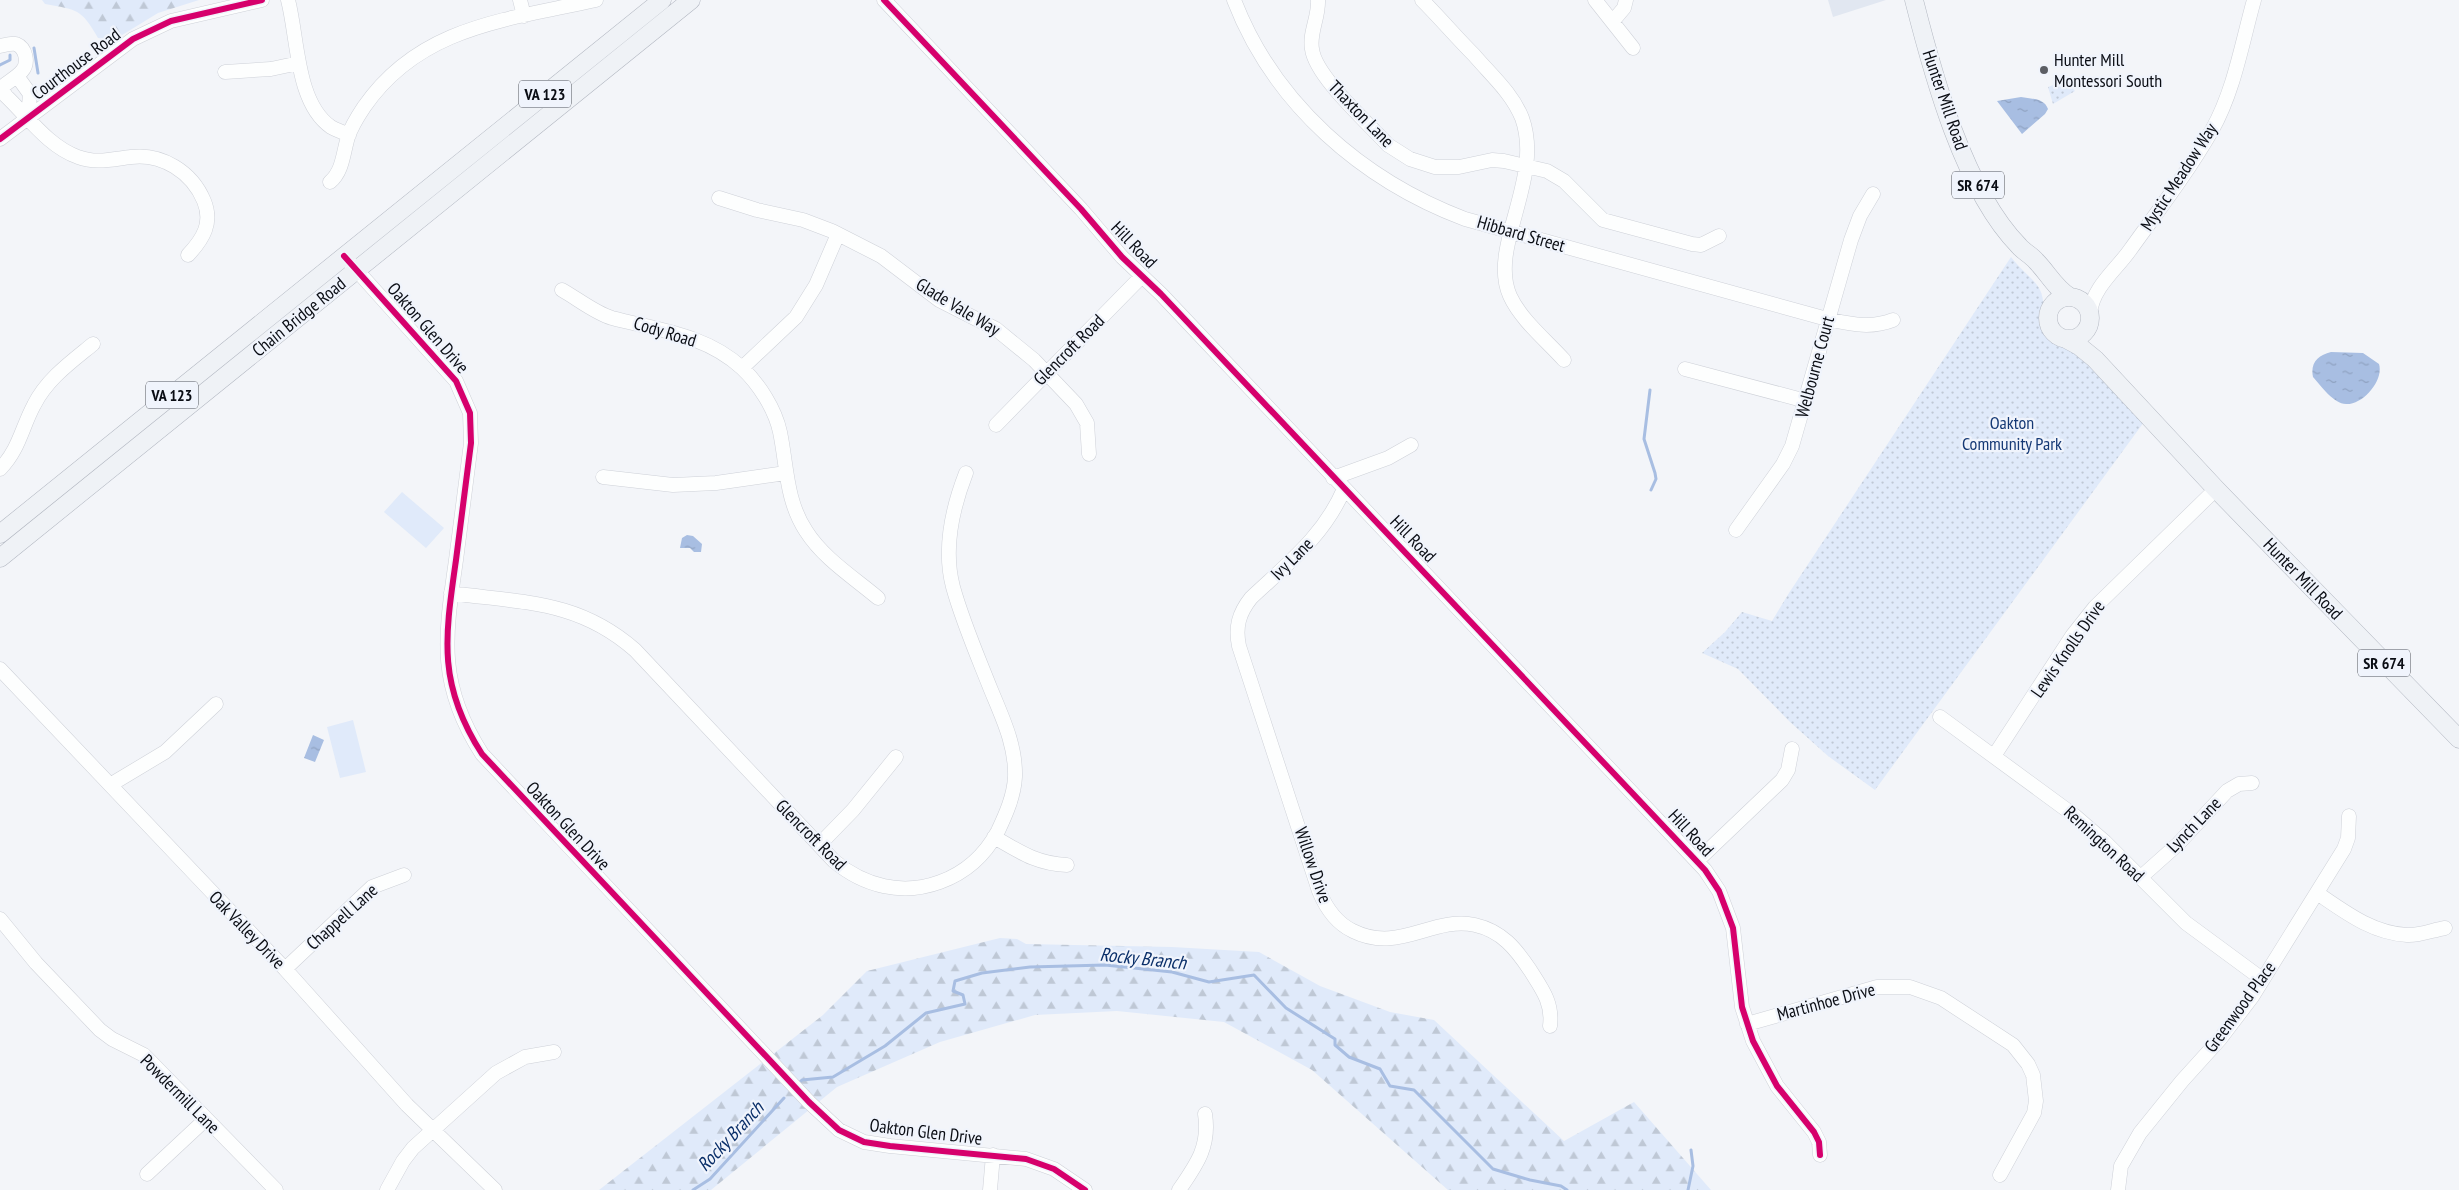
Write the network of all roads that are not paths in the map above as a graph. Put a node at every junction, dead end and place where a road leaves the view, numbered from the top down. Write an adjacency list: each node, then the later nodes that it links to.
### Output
1 (262, 0): 22 (street, Courthouse Road)
2 (288, 0): 19 (street)
3 (520, 0): 15 (street)
4 (596, 0): 15 (street)
5 (662, 0): 34 (main road, Chain Bridge Road / VA 123)
6 (692, 0): 35 (main road, Chain Bridge Road / VA 123)
7 (884, 0): 36 (street, Hill Road)
8 (1234, 0): 29 (street, Hibbard Street)
9 (1318, 0): 25 (street, Thaxton Lane)
10 (1422, 0): 25 (street)
11 (1595, 0): 16 (street)
12 (1626, 0): 16 (street)
13 (1914, 0): 32 (main road, Hunter Mill Road / SR 674)
14 (2254, 0): 37 (street, Mystic Meadow Way)
15 (524, 16): 23 (street)
16 (1613, 21): 18 (street)
17 (0, 46): 21 (street)
18 (1633, 48)
19 (299, 63): 20 (street); 23 (street)
20 (225, 72)
21 (6, 84): 22 (street)
22 (28, 118): 24 (street, Courthouse Road); 33 (street)
23 (349, 135): 26 (street)
24 (0, 139)
25 (1526, 166): 29 (street); 31 (street, Thaxton Lane)
26 (330, 182)
27 (1872, 194): 42 (street, Welbourne Court)
28 (719, 198): 30 (street, Glade Vale Way)
29 (1512, 232): 42 (street, Hibbard Street); 46 (street)
30 (838, 234): 47 (street); 49 (street, Glade Vale Way)
31 (1719, 236)
32 (2019, 246): 39 (main road, Hunter Mill Road / SR 674); 40 (main road, Hunter Mill Road / SR 674)
33 (188, 255)
34 (344, 256): 35 (street, Oakton Glen Drive); 63 (main road, Chain Bridge Road / VA 123)
35 (357, 271): 64 (main road, Chain Bridge Road / VA 123); 65 (street, Oakton Glen Drive)
36 (1142, 276): 49 (street, Glencroft Road); 59 (street, Hill Road)
37 (2101, 286): 39 (street, Mystic Meadow Way); 41 (street, Mystic Meadow Way)
38 (562, 290): 47 (street, Cody Road)
39 (2071, 297): 40 (main road); 41 (main road, Hunter Mill Road / SR 674)
40 (2048, 313): 44 (main road, Hunter Mill Road / SR 674)
41 (2089, 319): 44 (main road); 51 (main road, Hunter Mill Road / SR 674)
42 (1827, 320): 43 (street, Hibbard Street); 50 (street, Welbourne Court)
43 (1893, 320)
44 (2066, 339): 51 (main road, Hunter Mill Road / SR 674)
45 (93, 344): 55 (street)
46 (1564, 360)
47 (742, 368): 56 (street, Cody Road)
48 (1685, 369): 50 (street)
49 (1046, 372): 52 (street, Glencroft Road); 54 (street, Glade Vale Way)
50 (1806, 401): 62 (street, Welbourne Court)
51 (2149, 416): 61 (main road, Hunter Mill Road / SR 674)
52 (996, 425)
53 (1411, 445): 59 (street)
54 (1089, 454)
55 (0, 469)
56 (786, 473): 58 (street); 66 (street, Cody Road)
57 (966, 473): 78 (street, Glencroft Road)
58 (603, 477)
59 (1333, 478): 60 (street, Hill Road)
60 (1344, 489): 67 (street, Ivy Lane); 80 (street, Hill Road)
61 (2216, 489): 71 (main road, Hunter Mill Road / SR 674); 73 (street, Lewis Knolls Drive)
62 (1736, 530)
63 (0, 534)
64 (0, 558)
65 (451, 593): 79 (street, Glencroft Road); 95 (street, Oakton Glen Drive)
66 (878, 598)
67 (1237, 627): 90 (street, Willow Drive)
68 (0, 669): 76 (street, Oak Valley Drive)
69 (216, 704): 76 (street)
70 (1940, 717): 73 (street, Remington Road)
71 (2457, 733)
72 (1792, 749): 80 (street)
73 (1994, 756): 83 (street, Remington Road)
74 (896, 757): 79 (street)
75 (2252, 783): 83 (street, Lynch Lane)
76 (110, 785): 87 (street, Oak Valley Drive)
77 (2349, 816): 84 (street, Greenwood Place)
78 (994, 837): 79 (street, Glencroft Road); 81 (street)
79 (819, 845)
80 (1697, 861): 89 (street, Hill Road)
81 (1067, 865)
82 (404, 875): 87 (street, Chappell Lane)
83 (2141, 877): 88 (street, Remington Road)
84 (2317, 893): 86 (street); 88 (street, Greenwood Place)
85 (0, 919): 93 (street, Powdermill Lane)
86 (2445, 928)
87 (285, 969): 94 (street, Oak Valley Drive)
88 (2262, 979): 105 (street, Greenwood Place)
89 (1747, 1024): 96 (street, Hill Road); 98 (street, Martinhoe Drive)
90 (1550, 1026)
91 (554, 1052): 94 (street)
92 (1205, 1114): 104 (street)
93 (206, 1120): 97 (street); 99 (street, Powdermill Lane)
94 (433, 1131): 100 (street); 101 (street, Oak Valley Drive)
95 (993, 1155): 102 (street); 103 (street, Oakton Glen Drive)
96 (1820, 1155)
97 (147, 1174)
98 (2000, 1175)
99 (276, 1190)
100 (387, 1190)
101 (495, 1190)
102 (990, 1190)
103 (1085, 1190)
104 (1179, 1190)
105 (2118, 1190)

